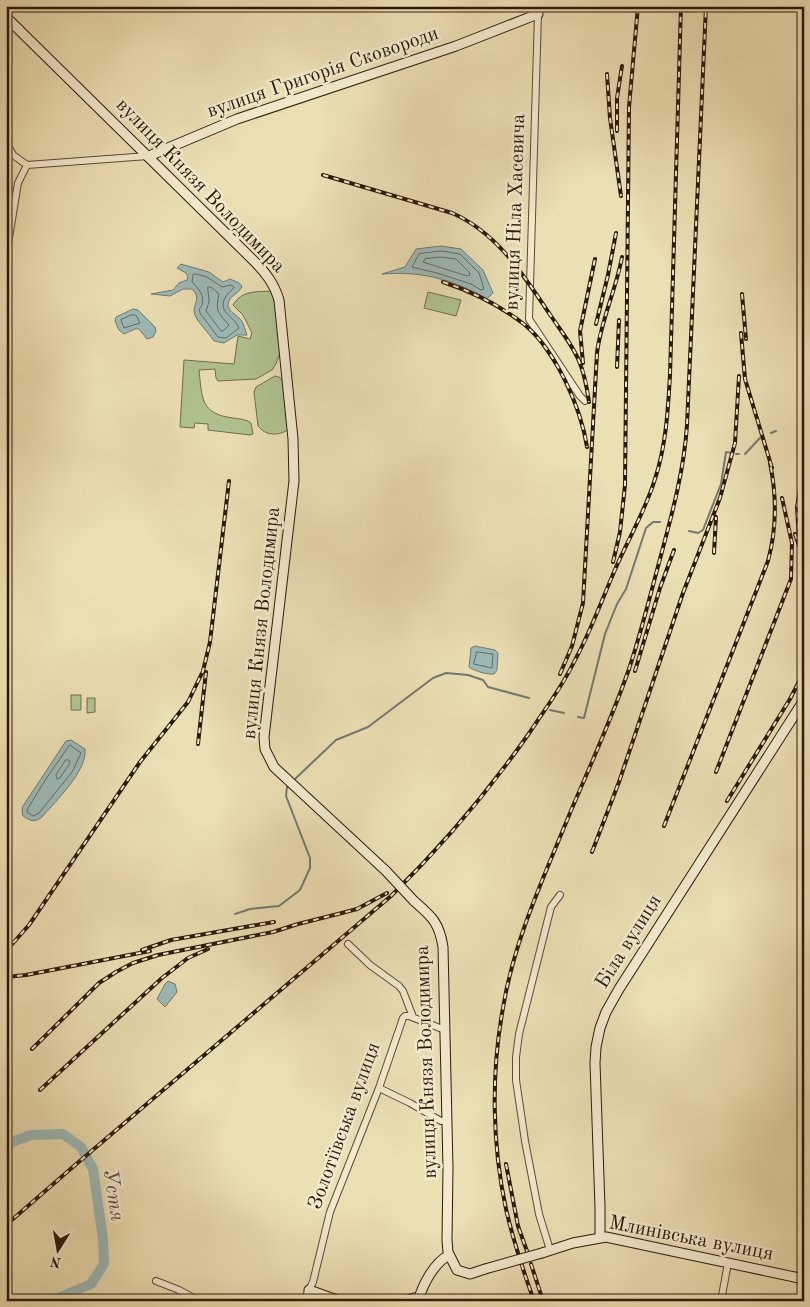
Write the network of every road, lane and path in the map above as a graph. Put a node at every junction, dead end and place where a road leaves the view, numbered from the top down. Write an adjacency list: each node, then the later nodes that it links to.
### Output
1 (538, 10): 4 (main road, вулиця Григорія Сковороди); 9 (street, вулиця Ніла Хасевича)
2 (6, 17): 4 (main road, вулиця Князя Володимира)
3 (6, 142): 5 (street)
4 (149, 156): 5 (street); 14 (main road, вулиця Князя Володимира, bridge)
5 (27, 165): 6 (street)
6 (12, 212): 7 (street); 8 (street)
7 (6, 228)
8 (6, 256)
9 (585, 401)
10 (804, 700): 17 (main road, Біла вулиця)
11 (560, 895): 18 (street)
12 (348, 944): 13 (street)
13 (413, 1018): 14 (street); 15 (street, Золотіївська вулиця)
14 (445, 1030): 16 (main road, вулиця Князя Володимира)
15 (380, 1088): 16 (street); 23 (street, Золотіївська вулиця)
16 (447, 1121): 19 (main road, вулиця Князя Володимира)
17 (600, 1237): 18 (main road, Млинівська вулиця); 20 (main road, Млинівська вулиця)
18 (546, 1251): 19 (main road, Млинівська вулиця, bridge)
19 (449, 1255): 24 (main road)
20 (728, 1262): 21 (main road, Млинівська вулиця); 29 (street)
21 (804, 1279)
22 (156, 1280): 25 (street)
23 (309, 1290): 26 (street, Золотіївська вулиця); 27 (main road)
24 (418, 1300): 28 (main road)
25 (199, 1301)
26 (302, 1301)
27 (340, 1301)
28 (406, 1301)
29 (721, 1301)

